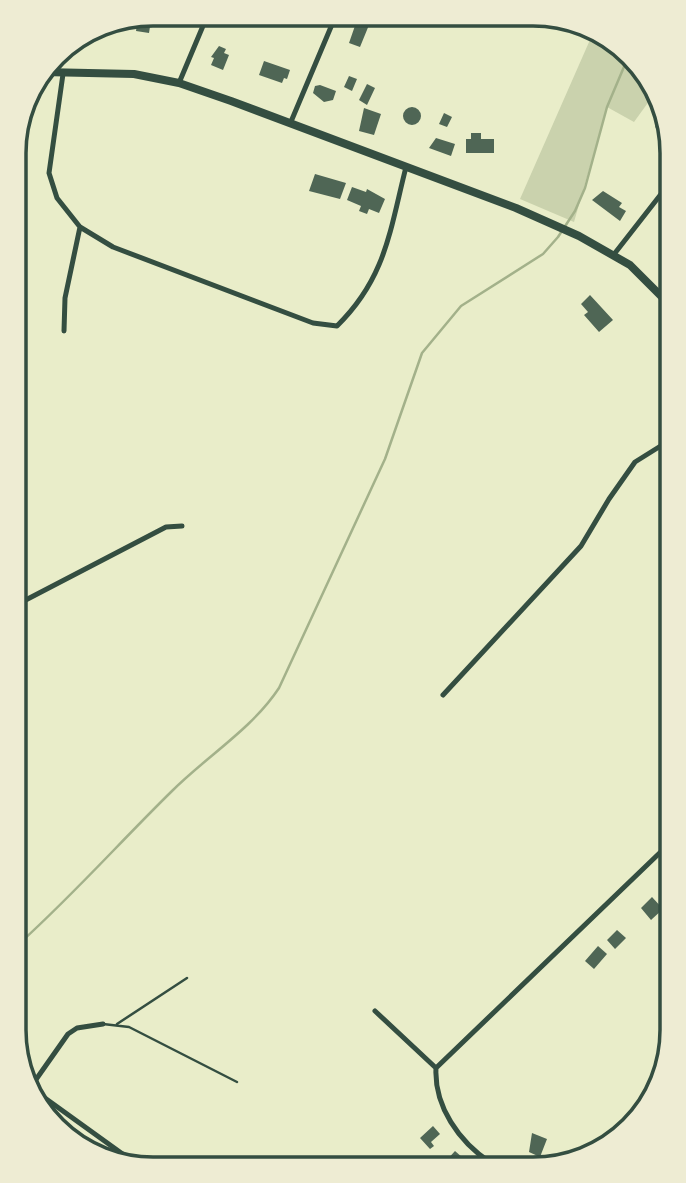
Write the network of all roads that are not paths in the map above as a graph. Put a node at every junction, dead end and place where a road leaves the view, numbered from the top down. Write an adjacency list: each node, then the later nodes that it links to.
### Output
1 (203, 26): 5 (street)
2 (331, 26): 6 (street)
3 (54, 73): 4 (main road)
4 (63, 74): 5 (main road); 9 (street)
5 (179, 83): 6 (main road)
6 (290, 124): 7 (main road)
7 (407, 167): 9 (street); 10 (main road)
8 (660, 195): 10 (street)
9 (80, 227): 12 (street)
10 (615, 253): 11 (main road)
11 (660, 294)
12 (64, 331)
13 (660, 447): 16 (street)
14 (182, 526): 15 (street)
15 (26, 600)
16 (443, 695)
17 (659, 853): 22 (street)
18 (187, 978): 21 (lane)
19 (375, 1011): 22 (street)
20 (103, 1024): 21 (lane); 23 (street)
21 (116, 1024): 24 (lane)
22 (436, 1068): 27 (street)
23 (36, 1080)
24 (237, 1082)
25 (47, 1100): 26 (street)
26 (120, 1152)
27 (483, 1157)

